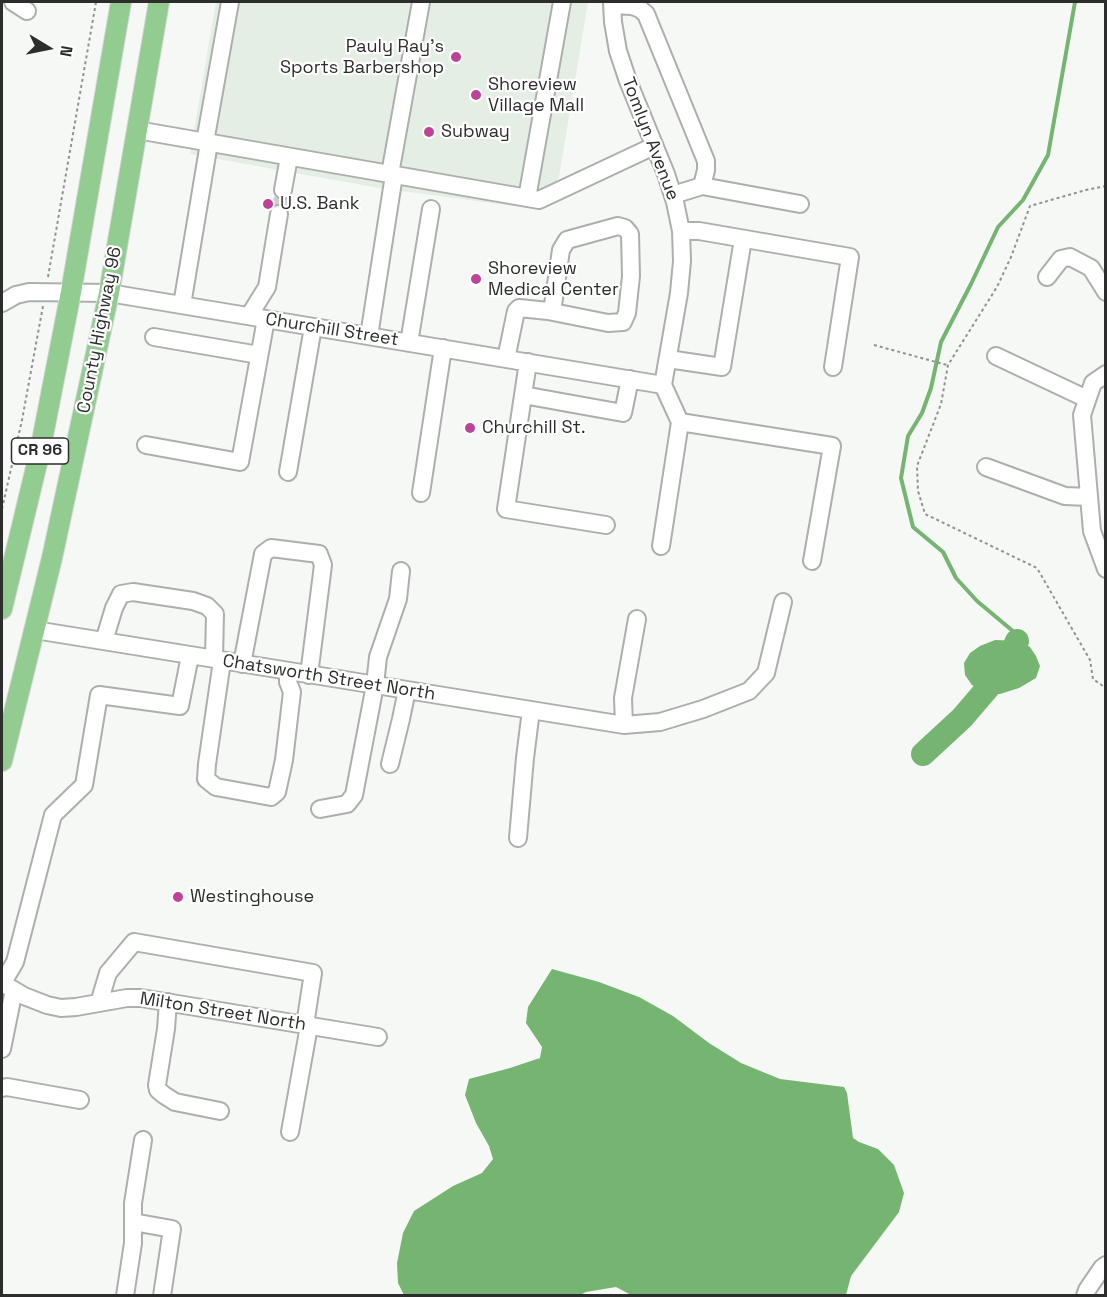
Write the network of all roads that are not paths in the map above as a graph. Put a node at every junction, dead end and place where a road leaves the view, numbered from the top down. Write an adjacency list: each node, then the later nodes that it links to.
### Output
1 (121, 2): 22 (main road, County Highway 96 / CR 96)
2 (159, 2): 7 (main road, County Highway 96 / CR 96)
3 (230, 2): 8 (street)
4 (421, 2): 11 (street)
5 (562, 2): 15 (street)
6 (612, 3): 9 (street, Tomlyn Avenue); 12 (street)
7 (137, 130): 8 (street); 24 (main road, County Highway 96 / CR 96)
8 (207, 142): 10 (street); 26 (street)
9 (654, 146): 14 (street, Tomlyn Avenue); 15 (street)
10 (289, 157): 11 (street); 13 (street)
11 (392, 175): 15 (street); 31 (street)
12 (702, 186): 14 (street); 16 (street)
13 (283, 190)
14 (673, 195): 19 (street, Tomlyn Avenue)
15 (527, 198)
16 (800, 204)
17 (431, 209): 33 (street)
18 (279, 214): 28 (street)
19 (681, 231): 20 (street); 38 (street, Tomlyn Avenue)
20 (744, 239): 38 (street); 40 (street)
21 (1047, 277): 23 (street)
22 (71, 292): 24 (street, Churchill Street); 25 (street, Churchill Street); 58 (main road, County Highway 96 / CR 96)
23 (1106, 292)
24 (109, 293): 26 (street, Churchill Street); 60 (main road, County Highway 96 / CR 96)
25 (2, 303)
26 (182, 305): 28 (street, Churchill Street)
27 (548, 311): 27 (street); 37 (street)
28 (249, 316): 29 (street, Churchill Street)
29 (266, 319): 30 (street, Churchill Street); 35 (street)
30 (313, 327): 31 (street, Churchill Street); 49 (street)
31 (369, 336): 33 (street, Churchill Street)
32 (154, 337): 35 (street)
33 (409, 343): 34 (street, Churchill Street)
34 (443, 348): 37 (street, Churchill Street); 50 (street)
35 (259, 355): 47 (street)
36 (996, 356): 45 (street)
37 (506, 359): 39 (street, Churchill Street)
38 (668, 359): 43 (street, Tomlyn Avenue)
39 (528, 362): 42 (street, Churchill Street); 44 (street)
40 (833, 367)
41 (1106, 374): 45 (street)
42 (630, 379): 43 (street, Churchill Street); 44 (street)
43 (663, 385): 46 (street)
44 (523, 395): 52 (street)
45 (1087, 399): 51 (street)
46 (680, 422): 53 (street); 54 (street)
47 (146, 445)
48 (986, 466): 51 (street)
49 (288, 472)
50 (421, 493)
51 (1089, 497): 55 (street)
52 (606, 525)
53 (661, 546)
54 (812, 561)
55 (1106, 569)
56 (401, 571): 67 (street)
57 (783, 602): 70 (street, Chatsworth Street North)
58 (2, 609)
59 (637, 619): 70 (street)
60 (35, 630): 61 (street, Chatsworth Street North); 71 (main road, County Highway 96 / CR 96)
61 (104, 641): 62 (street, Chatsworth Street North); 63 (street)
62 (190, 656): 63 (street, Chatsworth Street North); 75 (street)
63 (218, 660): 64 (street, Chatsworth Street North); 65 (street)
64 (242, 664): 65 (street, Chatsworth Street North); 66 (street)
65 (288, 671): 66 (street, Chatsworth Street North)
66 (309, 675): 67 (street, Chatsworth Street North)
67 (375, 685): 68 (street, Chatsworth Street North); 73 (street)
68 (406, 690): 69 (street, Chatsworth Street North); 72 (street)
69 (531, 710): 70 (street, Chatsworth Street North); 74 (street)
70 (624, 725)
71 (2, 761)
72 (390, 764)
73 (320, 809)
74 (518, 838)
75 (6, 986): 77 (street, Milton Street North); 80 (street)
76 (168, 1002): 77 (street, Milton Street North); 78 (street, Milton Street North); 83 (street)
77 (99, 1003): 78 (street)
78 (307, 1026): 79 (street, Milton Street North); 84 (street)
79 (378, 1037)
80 (2, 1049)
81 (2, 1088): 82 (street)
82 (80, 1100)
83 (220, 1111)
84 (290, 1132)
85 (143, 1140): 86 (street)
86 (133, 1222): 88 (street); 89 (street)
87 (1106, 1265): 90 (street)
88 (125, 1296)
89 (162, 1296)
90 (1085, 1296)

